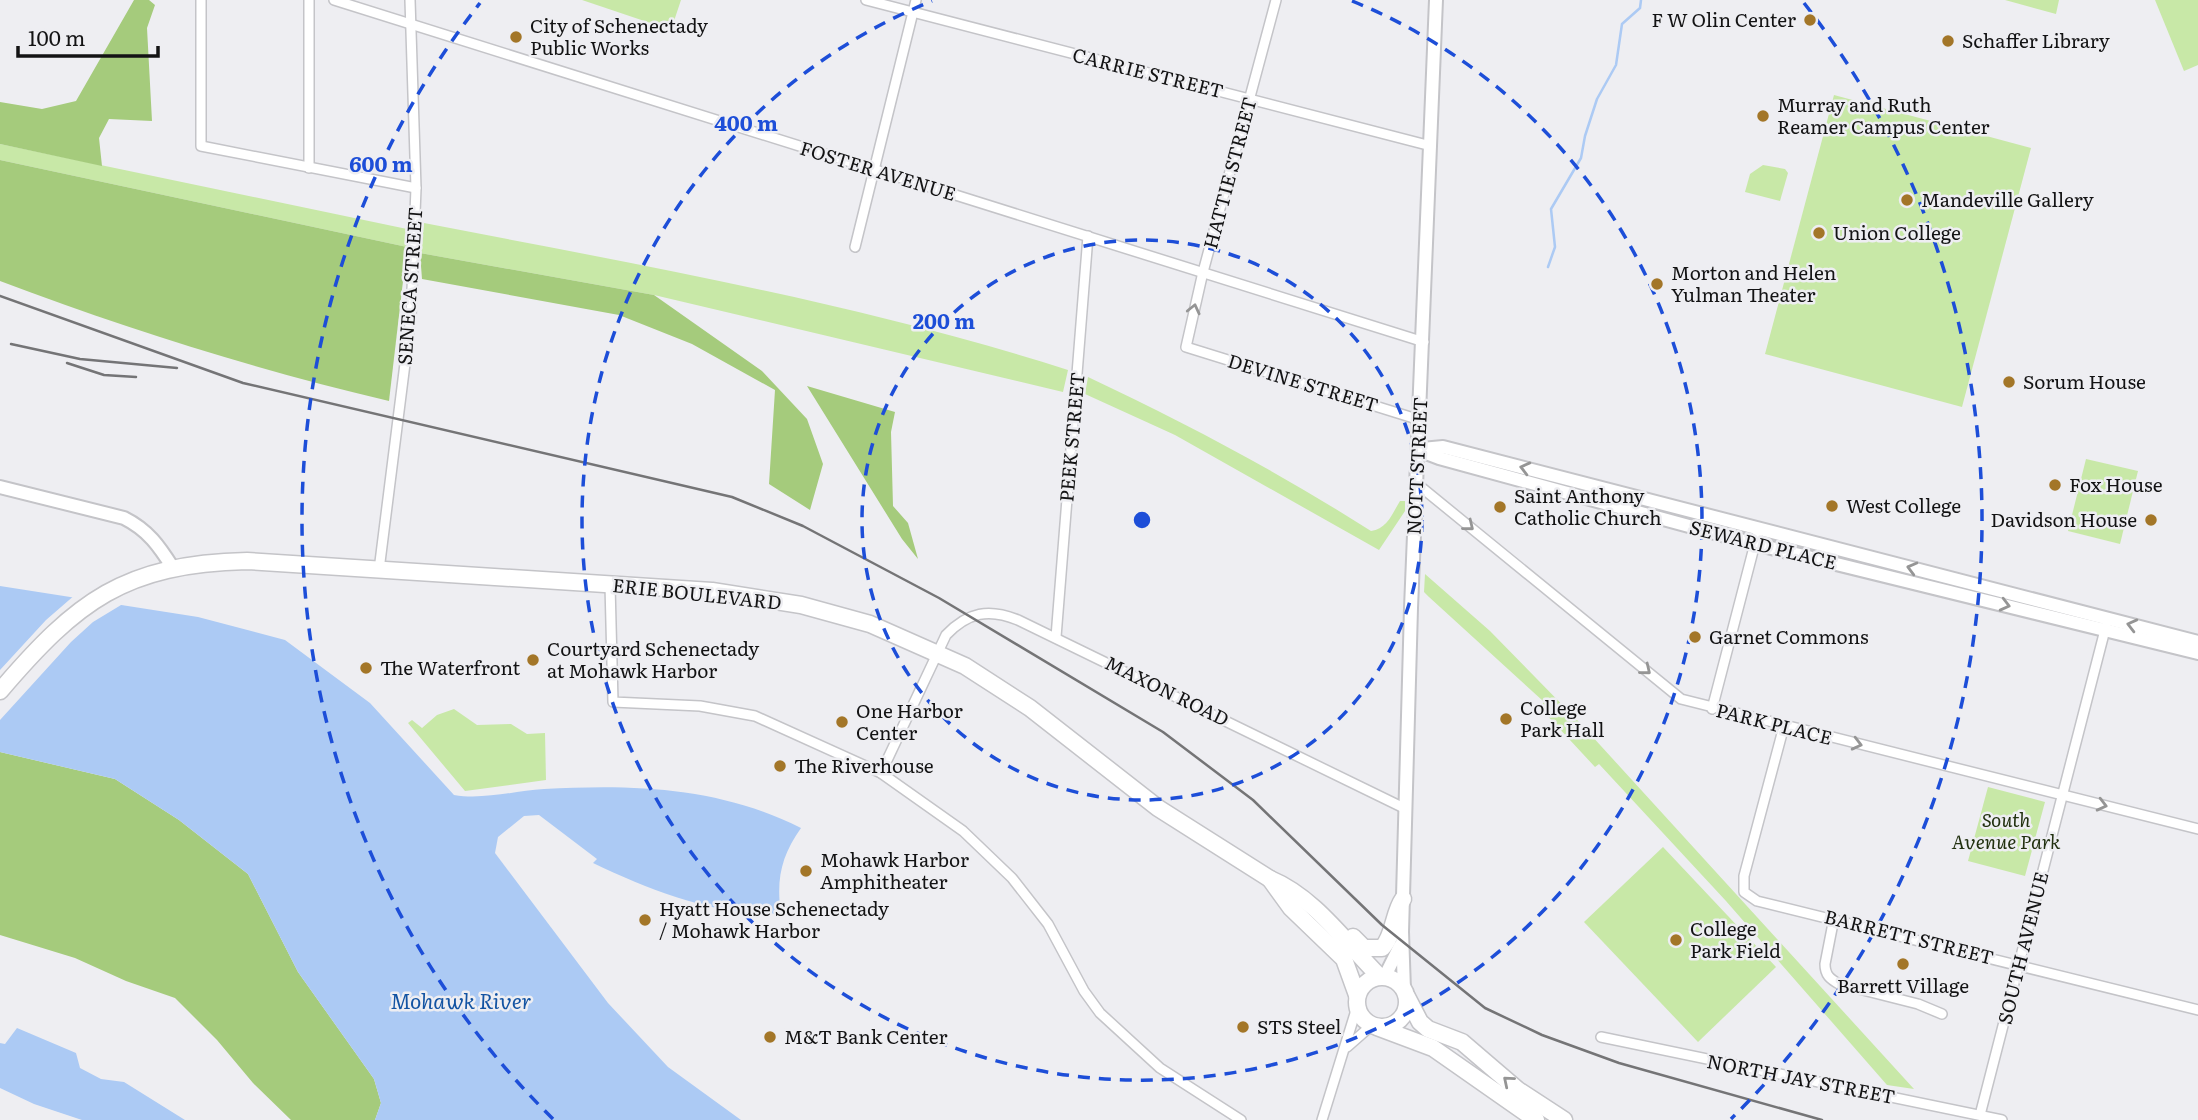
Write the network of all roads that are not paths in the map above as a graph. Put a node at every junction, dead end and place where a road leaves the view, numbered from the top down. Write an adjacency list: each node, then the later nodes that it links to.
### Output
1 (201, 0): 13 (street)
2 (309, 0): 13 (street)
3 (334, 0): 10 (street, FOSTER AVENUE)
4 (410, 0): 10 (street, SENECA STREET)
5 (866, 0): 9 (street, CARRIE STREET)
6 (916, 0): 9 (street)
7 (1276, 0): 11 (street, HATTIE STREET)
8 (1436, 0): 12 (street, NOTT STREET)
9 (914, 12): 11 (street, CARRIE STREET); 14 (street)
10 (410, 24): 14 (street, FOSTER AVENUE); 15 (street, SENECA STREET)
11 (1251, 99): 12 (street, CARRIE STREET); 18 (street, HATTIE STREET)
12 (1431, 146): 19 (street, NOTT STREET)
13 (309, 168): 15 (street)
14 (872, 170): 16 (street, FOSTER AVENUE); 17 (street)
15 (415, 188): 28 (street, SENECA STREET)
16 (1088, 236): 18 (street, FOSTER AVENUE); 31 (street, PEEK STREET)
17 (855, 247)
18 (1203, 272): 19 (street, FOSTER AVENUE); 20 (street, HATTIE STREET, one-way to 18)
19 (1424, 342): 21 (street, NOTT STREET)
20 (1186, 347): 21 (street, DEVINE STREET)
21 (1420, 420): 22 (street, NOTT STREET)
22 (1418, 450): 23 (street, NOTT STREET); 25 (street, SEWARD PLACE, one-way to 22); 26 (street, SEWARD PLACE)
23 (1416, 483): 36 (street, PARK PLACE, one-way to 36); 40 (street, NOTT STREET)
24 (0, 486): 27 (street)
25 (1759, 528): 26 (street); 30 (street, SEWARD PLACE, one-way to 25)
26 (1755, 544): 30 (street, SEWARD PLACE, one-way to 30); 36 (street)
27 (166, 569): 28 (highway, ERIE BOULEVARD); 35 (highway, ERIE BOULEVARD)
28 (379, 570): 29 (highway, ERIE BOULEVARD)
29 (610, 585): 33 (highway, ERIE BOULEVARD); 38 (street)
30 (2106, 624): 32 (street, SEWARD PLACE, one-way to 30); 34 (street, SEWARD PLACE); 39 (street, SOUTH AVENUE)
31 (1056, 637): 33 (street, MAXON ROAD); 40 (street, MAXON ROAD)
32 (2198, 642)
33 (937, 652): 38 (street, MAXON ROAD); 42 (highway, ERIE BOULEVARD)
34 (2198, 653)
35 (0, 691)
36 (1712, 709): 37 (street, PARK PLACE)
37 (1784, 726): 39 (street, PARK PLACE, one-way to 39); 44 (street, BARRETT STREET)
38 (881, 773): 58 (street)
39 (2061, 795): 41 (street, PARK PLACE, one-way to 41); 47 (street, SOUTH AVENUE)
40 (1406, 809): 43 (street, NOTT STREET)
41 (2198, 829)
42 (1270, 878): 45 (highway, ERIE BOULEVARD); 50 (highway, ERIE BOULEVARD)
43 (1403, 899): 45 (highway); 46 (street, NOTT STREET)
44 (1834, 918): 47 (street, BARRETT STREET); 52 (street)
45 (1334, 930): 48 (highway, ERIE BOULEVARD)
46 (1402, 932): 48 (street, NOTT STREET); 49 (street, NOTT STREET)
47 (2021, 965): 51 (street, BARRETT STREET); 57 (street, SOUTH AVENUE)
48 (1382, 976): 49 (highway); 50 (highway)
49 (1405, 994): 53 (highway); 62 (highway, one-way to 49)
50 (1357, 1001): 53 (highway); 55 (street)
51 (2198, 1010)
52 (1942, 1014)
53 (1375, 1026): 55 (street); 61 (highway)
54 (1601, 1037): 57 (street, NORTH JAY STREET)
55 (1347, 1047): 56 (street)
56 (1325, 1109): 59 (street); 60 (street)
57 (1980, 1115): 63 (street, NORTH JAY STREET)
58 (1241, 1120)
59 (1320, 1120)
60 (1327, 1120)
61 (1536, 1120)
62 (1564, 1120)
63 (2002, 1120)

